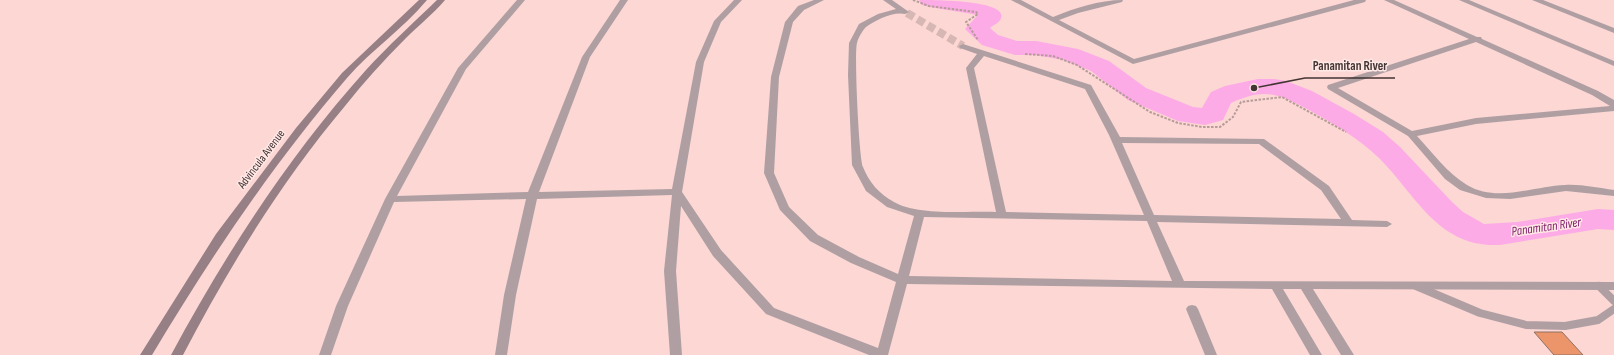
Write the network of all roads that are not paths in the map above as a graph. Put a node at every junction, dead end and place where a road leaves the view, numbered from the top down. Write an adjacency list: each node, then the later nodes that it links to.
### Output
1 (422, 0): 43 (main road, Advincula Avenue)
2 (441, 0): 44 (main road)
3 (522, 0): 27 (street)
4 (624, 0): 26 (street)
5 (738, 0): 24 (street)
6 (820, 0): 33 (street)
7 (887, 0): 28 (street)
8 (1015, 0): 14 (street)
9 (1119, 0): 14 (street)
10 (1362, 0): 14 (street)
11 (1388, 0): 16 (street)
12 (1463, 0): 19 (street)
13 (1536, 0): 15 (street)
14 (1054, 19)
15 (1614, 31)
16 (1478, 39): 20 (street); 22 (street)
17 (963, 46): 18 (street)
18 (982, 54): 23 (street); 29 (street)
19 (1614, 64)
20 (1614, 104)
21 (1614, 108): 22 (street)
22 (1411, 134): 25 (street)
23 (1115, 140): 30 (street); 31 (street)
24 (677, 192): 26 (street); 47 (street); 48 (street)
25 (1614, 192)
26 (532, 196): 27 (street); 46 (street)
27 (390, 199): 45 (street)
28 (920, 214): 29 (street); 33 (street)
29 (1002, 216): 30 (street)
30 (1150, 218): 31 (street); 34 (street)
31 (1349, 223): 32 (street)
32 (1387, 224)
33 (903, 280): 34 (street); 48 (street)
34 (1180, 285): 35 (street)
35 (1275, 285): 36 (street); 50 (street)
36 (1305, 286): 37 (street); 51 (street)
37 (1416, 286): 38 (street); 42 (lane)
38 (1599, 286): 39 (street); 40 (lane)
39 (1614, 286)
40 (1614, 301)
41 (1192, 309): 49 (street)
42 (1614, 309)
43 (146, 355)
44 (177, 355)
45 (325, 355)
46 (501, 355)
47 (676, 355)
48 (882, 355)
49 (1212, 355)
50 (1316, 355)
51 (1348, 355)

